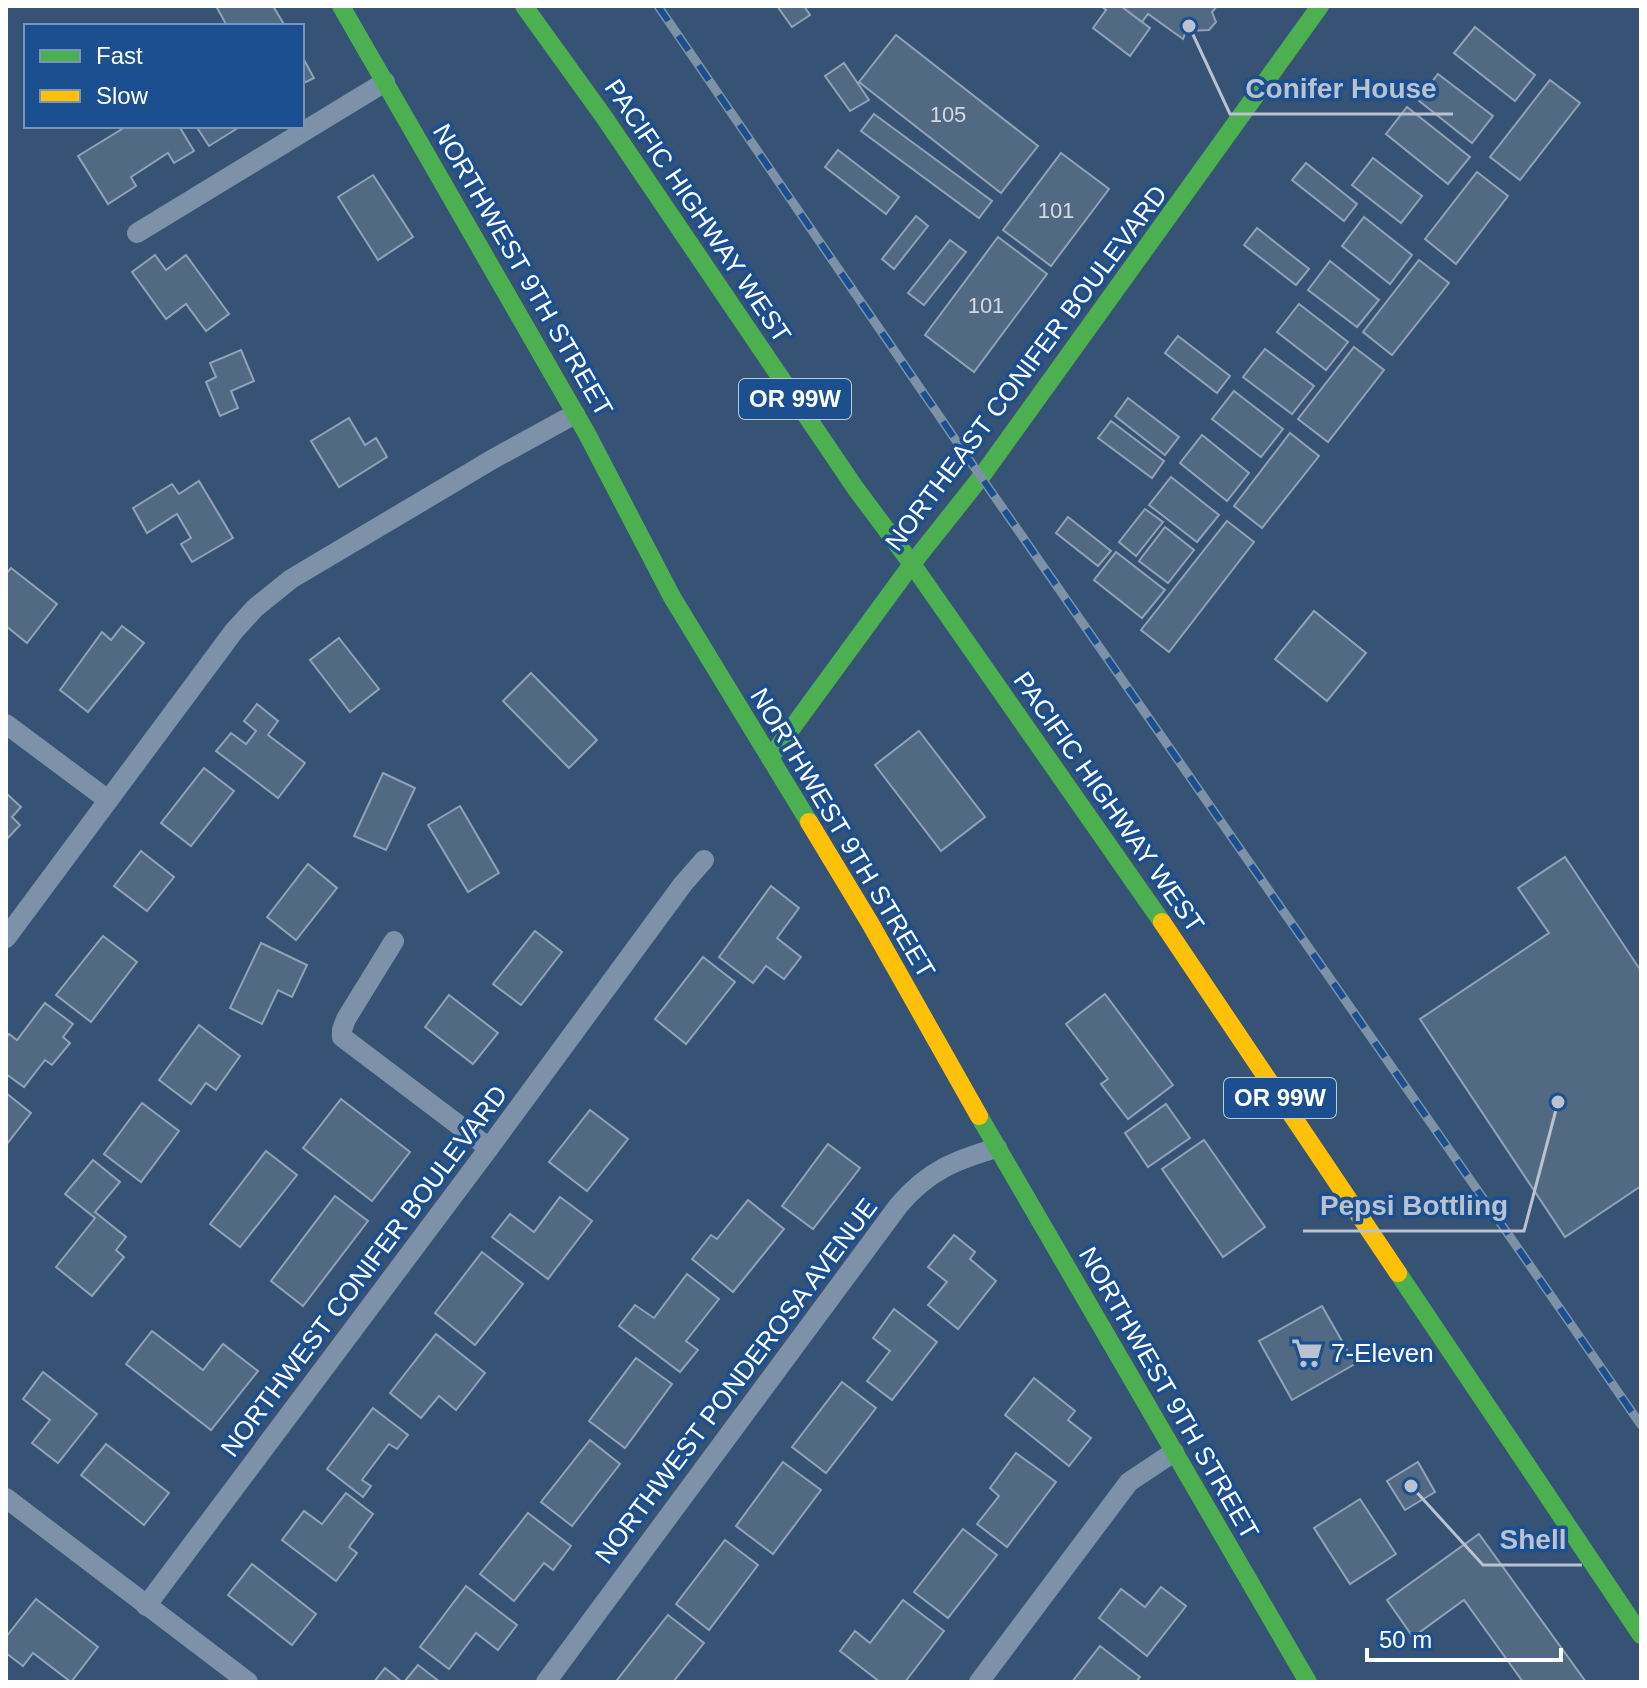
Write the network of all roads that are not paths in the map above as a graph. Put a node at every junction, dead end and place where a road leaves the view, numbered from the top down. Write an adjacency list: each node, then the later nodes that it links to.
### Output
1 (341, 6): 4 (main road, NORTHWEST 9TH STREET)
2 (524, 6): 7 (main road, PACIFIC HIGHWAY WEST / OR 99W)
3 (1320, 6): 7 (main road, NORTHEAST CONIFER BOULEVARD)
4 (385, 82): 5 (street); 6 (main road, NORTHWEST 9TH STREET)
5 (137, 233)
6 (575, 414): 9 (main road, NORTHWEST 9TH STREET); 10 (street)
7 (912, 564): 9 (main road, NORTHEAST CONIFER BOULEVARD); 19 (main road, PACIFIC HIGHWAY WEST / OR 99W)
8 (6, 724): 10 (street)
9 (770, 758): 15 (main road, NORTHWEST 9TH STREET)
10 (108, 800): 12 (street)
11 (704, 860): 14 (street, NORTHWEST CONIFER BOULEVARD)
12 (6, 938)
13 (394, 941): 14 (street)
14 (489, 1148): 18 (street, NORTHWEST CONIFER BOULEVARD)
15 (997, 1148): 16 (main road, NORTHWEST 9TH STREET); 21 (street, NORTHWEST PONDEROSA AVENUE)
16 (1174, 1452): 22 (street); 23 (main road, NORTHWEST 9TH STREET)
17 (6, 1498): 18 (street)
18 (146, 1606): 20 (street)
19 (1641, 1635)
20 (248, 1682)
21 (546, 1682)
22 (979, 1682)
23 (1308, 1682)

